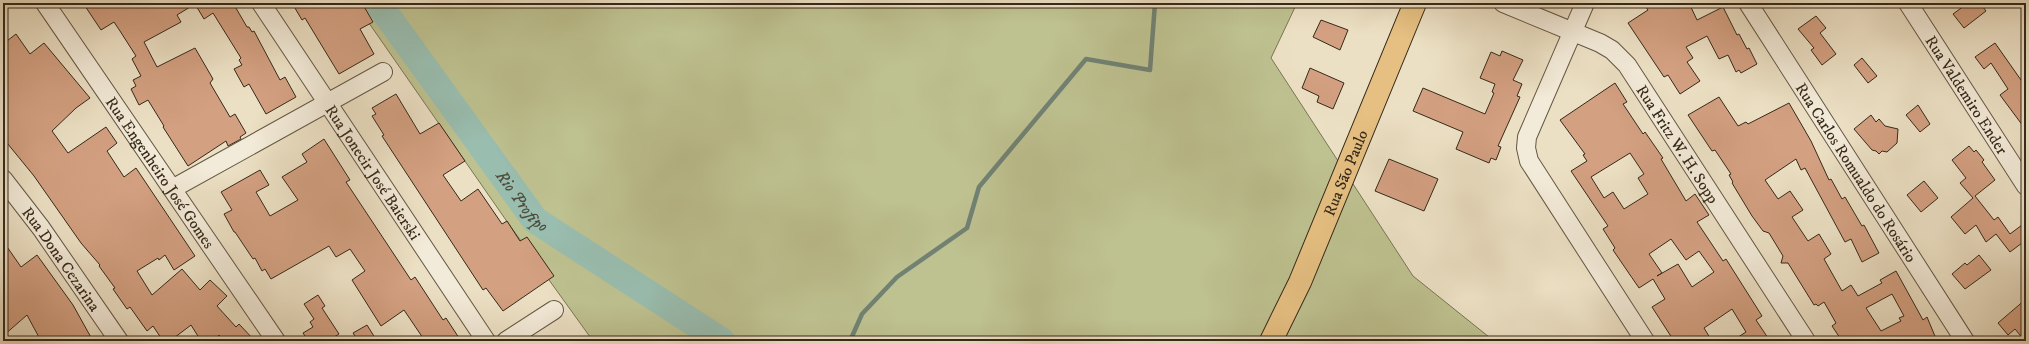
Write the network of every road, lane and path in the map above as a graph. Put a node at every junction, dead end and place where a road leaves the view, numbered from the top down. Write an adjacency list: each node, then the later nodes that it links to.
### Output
1 (45, 3): 13 (street, Rua Engenheiro José Gomes)
2 (261, 3): 10 (street, Rua Jonecir José Baierski)
3 (1415, 3): 19 (main road, Rua São Paulo)
4 (1503, 3): 8 (street, Rua Fritz W. H. Sopp)
5 (1585, 3): 8 (street)
6 (1748, 3): 22 (street, Rua Carlos Romualdo do Rosário)
7 (1908, 3): 12 (street, Rua Valdemiro Ender)
8 (1573, 32): 20 (street); 21 (street, Rua Fritz W. H. Sopp)
9 (384, 72): 10 (street)
10 (327, 103): 13 (street); 17 (street, Rua Jonecir José Baierski)
11 (3, 179): 15 (street, Rua Dona Cezarina)
12 (2026, 186)
13 (172, 189): 16 (street, Rua Engenheiro José Gomes)
14 (554, 310): 18 (street)
15 (119, 341)
16 (276, 341)
17 (486, 341)
18 (506, 341)
19 (1271, 341)
20 (1645, 341)
21 (1806, 341)
22 (1965, 341)

